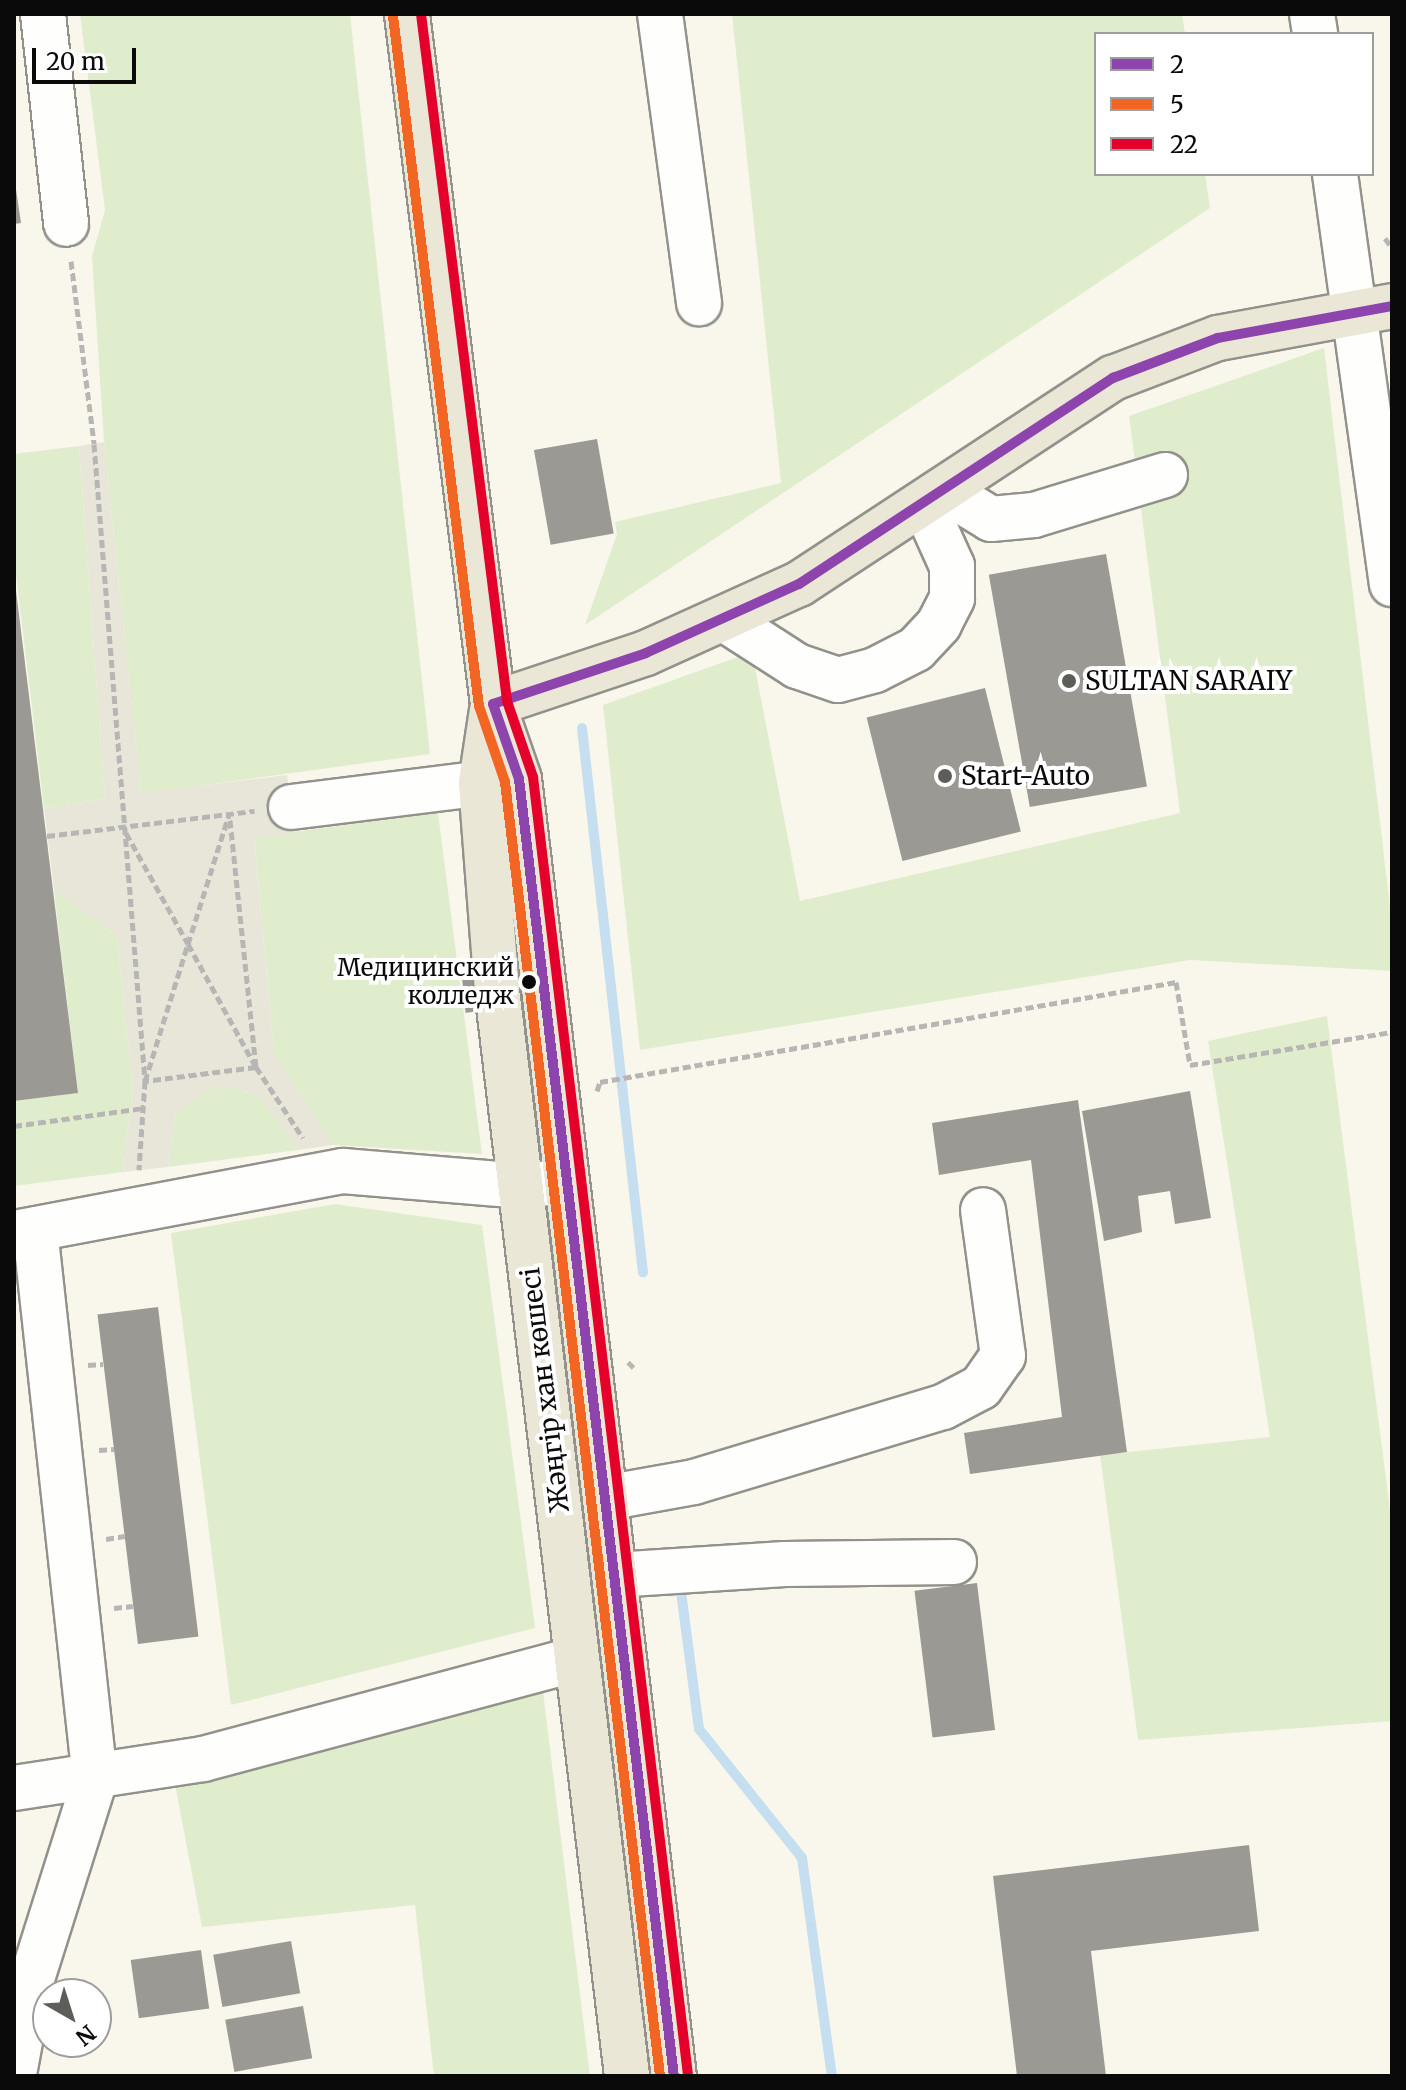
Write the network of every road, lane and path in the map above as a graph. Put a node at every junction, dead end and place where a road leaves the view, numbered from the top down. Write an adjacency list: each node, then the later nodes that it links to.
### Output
1 (43, 14): 5 (street)
2 (407, 14): 12 (main road, Жәңгір хан көшесі)
3 (660, 14): 6 (street)
4 (1336, 176): 7 (street)
5 (66, 224): 16 (path)
6 (699, 303)
7 (1373, 309): 9 (main road); 10 (street)
8 (1165, 475): 9 (street)
9 (934, 497): 11 (main road); 11 (street)
10 (1392, 584)
11 (724, 619): 12 (main road)
12 (493, 704): 13 (main road, Жәңгір хан көшесі)
13 (500, 781): 14 (street); 27 (main road, Жәңгір хан көшесі); 28 (main road, Жәңгір хан көшесі)
14 (291, 807): 15 (path)
15 (229, 815): 16 (path); 18 (path); 20 (path)
16 (124, 828): 17 (path); 18 (path); 21 (path)
17 (47, 836)
18 (188, 944): 20 (path); 21 (path)
19 (1392, 1032): 22 (path)
20 (256, 1067): 21 (path); 26 (path)
21 (145, 1081): 23 (path)
22 (593, 1103)
23 (143, 1108): 24 (path); 25 (path)
24 (14, 1126)
25 (139, 1170)
26 (326, 1174): 28 (street); 30 (street)
27 (567, 1181): 28 (street); 31 (main road, Жәңгір хан көшесі)
28 (521, 1186): 34 (main road, Жәңгір хан көшесі)
29 (983, 1210): 31 (street)
30 (24, 1231): 35 (street)
31 (605, 1498): 33 (main road, Жәңгір хан көшесі)
32 (954, 1562): 33 (street)
33 (614, 1575): 39 (main road, Жәңгір хан көшесі)
34 (577, 1659): 35 (street); 38 (main road, Жәңгір хан көшесі)
35 (95, 1779): 36 (street); 37 (street)
36 (14, 1788)
37 (14, 2074)
38 (627, 2076)
39 (674, 2076)

